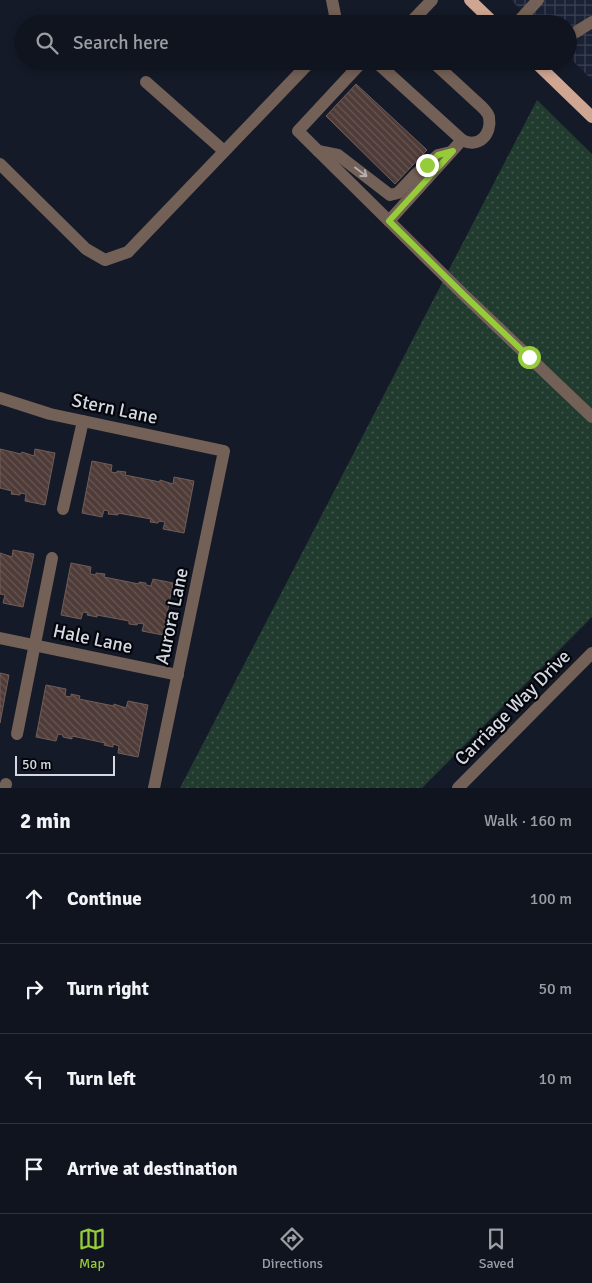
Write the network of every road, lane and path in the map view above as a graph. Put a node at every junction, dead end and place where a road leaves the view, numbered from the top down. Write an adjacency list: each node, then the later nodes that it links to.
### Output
1 (332, 0): 5 (street)
2 (432, 0): 6 (street)
3 (470, 0): 7 (main road)
4 (538, 0): 8 (street)
5 (335, 15)
6 (418, 15)
7 (486, 15)
8 (524, 15)
9 (592, 22): 10 (street)
10 (577, 31)
11 (301, 70): 19 (street)
12 (355, 70): 20 (street)
13 (385, 70): 18 (street)
14 (442, 70): 18 (street)
15 (543, 70): 17 (main road)
16 (146, 82): 19 (street)
17 (592, 117)
18 (462, 140): 21 (street)
19 (224, 151): 22 (street)
20 (318, 151): 21 (street, one-way to 21); 23 (street)
21 (453, 151): 23 (street)
22 (0, 164)
23 (389, 221): 25 (street)
24 (0, 398): 26 (street, Stern Lane)
25 (592, 417)
26 (83, 421): 27 (street, Stern Lane); 28 (street)
27 (224, 451): 33 (street, Aurora Lane)
28 (63, 509)
29 (52, 558): 31 (street)
30 (0, 638): 31 (street, Hale Lane)
31 (34, 645): 33 (street, Hale Lane); 34 (street)
32 (592, 653): 36 (street, Carriage Way Drive)
33 (178, 675): 35 (street, Aurora Lane)
34 (17, 734)
35 (154, 788)
36 (458, 788)

